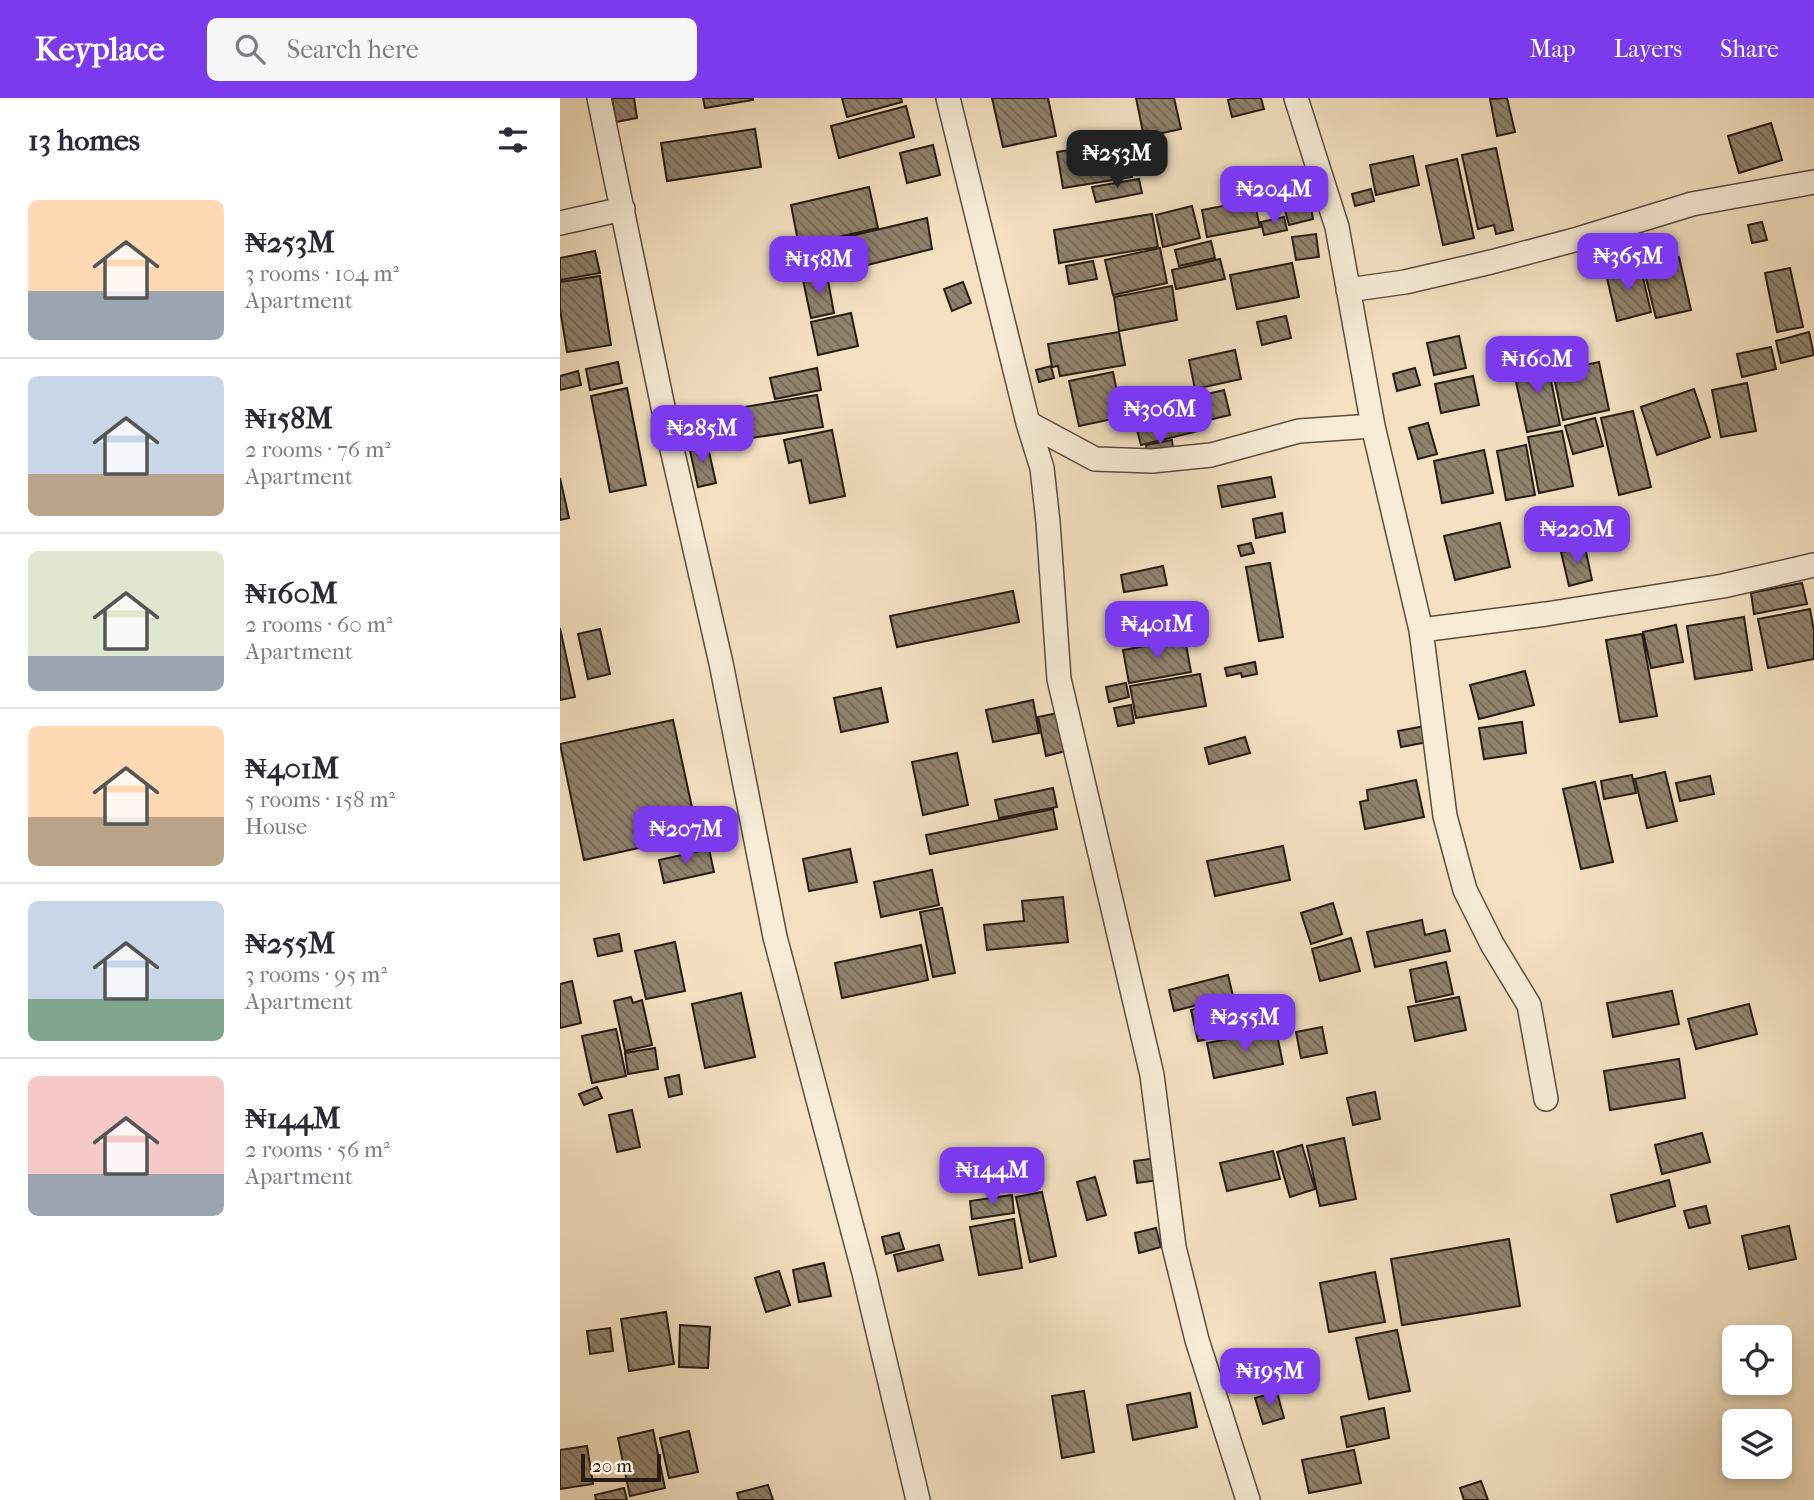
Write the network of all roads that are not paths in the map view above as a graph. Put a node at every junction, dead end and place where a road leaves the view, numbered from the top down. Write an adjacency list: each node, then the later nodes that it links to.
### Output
1 (599, 98): 5 (street)
2 (948, 98): 8 (street)
3 (1296, 98): 7 (street)
4 (1814, 182): 7 (street)
5 (623, 209): 6 (street); 13 (street)
6 (560, 223)
7 (1348, 290): 9 (street)
8 (1028, 423): 9 (street); 14 (street)
9 (1373, 426): 11 (street)
10 (1814, 565): 11 (street)
11 (1421, 630): 12 (street)
12 (1546, 1099)
13 (918, 1500)
14 (1248, 1500)

